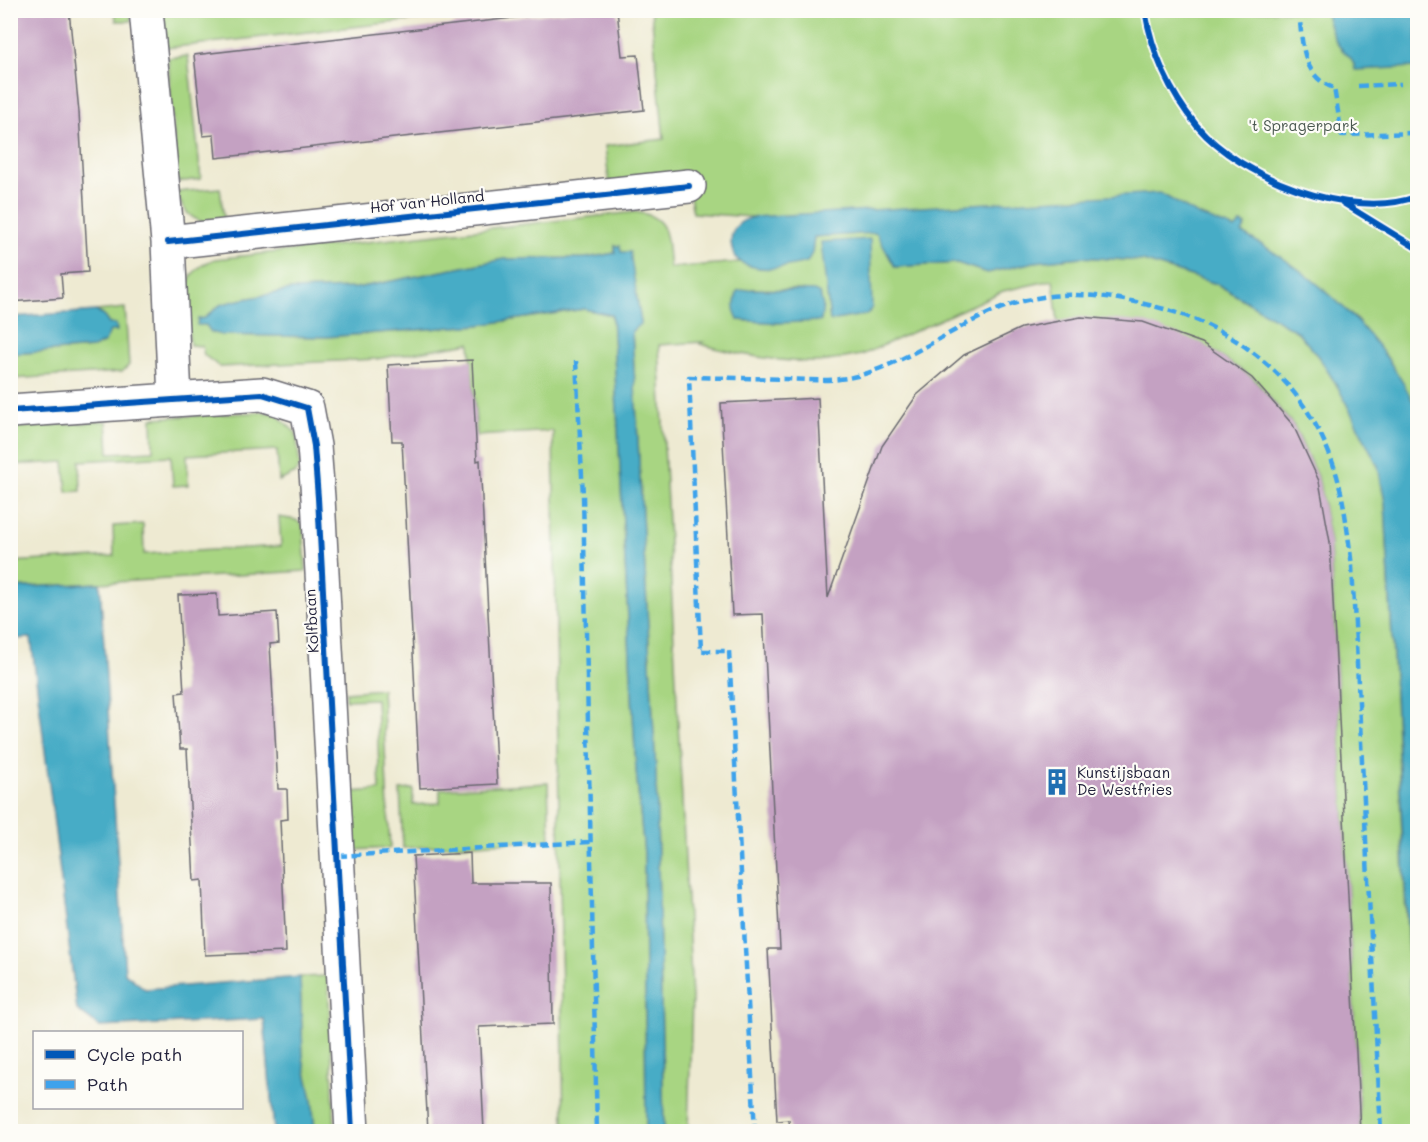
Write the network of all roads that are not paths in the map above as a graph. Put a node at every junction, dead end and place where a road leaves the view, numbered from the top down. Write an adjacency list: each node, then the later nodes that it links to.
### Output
1 (146, 10): 3 (street)
2 (689, 186): 3 (street, Hof van Holland)
3 (168, 242): 4 (street)
4 (176, 399): 5 (street, Kolfbaan); 6 (street, Kolfbaan)
5 (10, 411)
6 (352, 1131)

